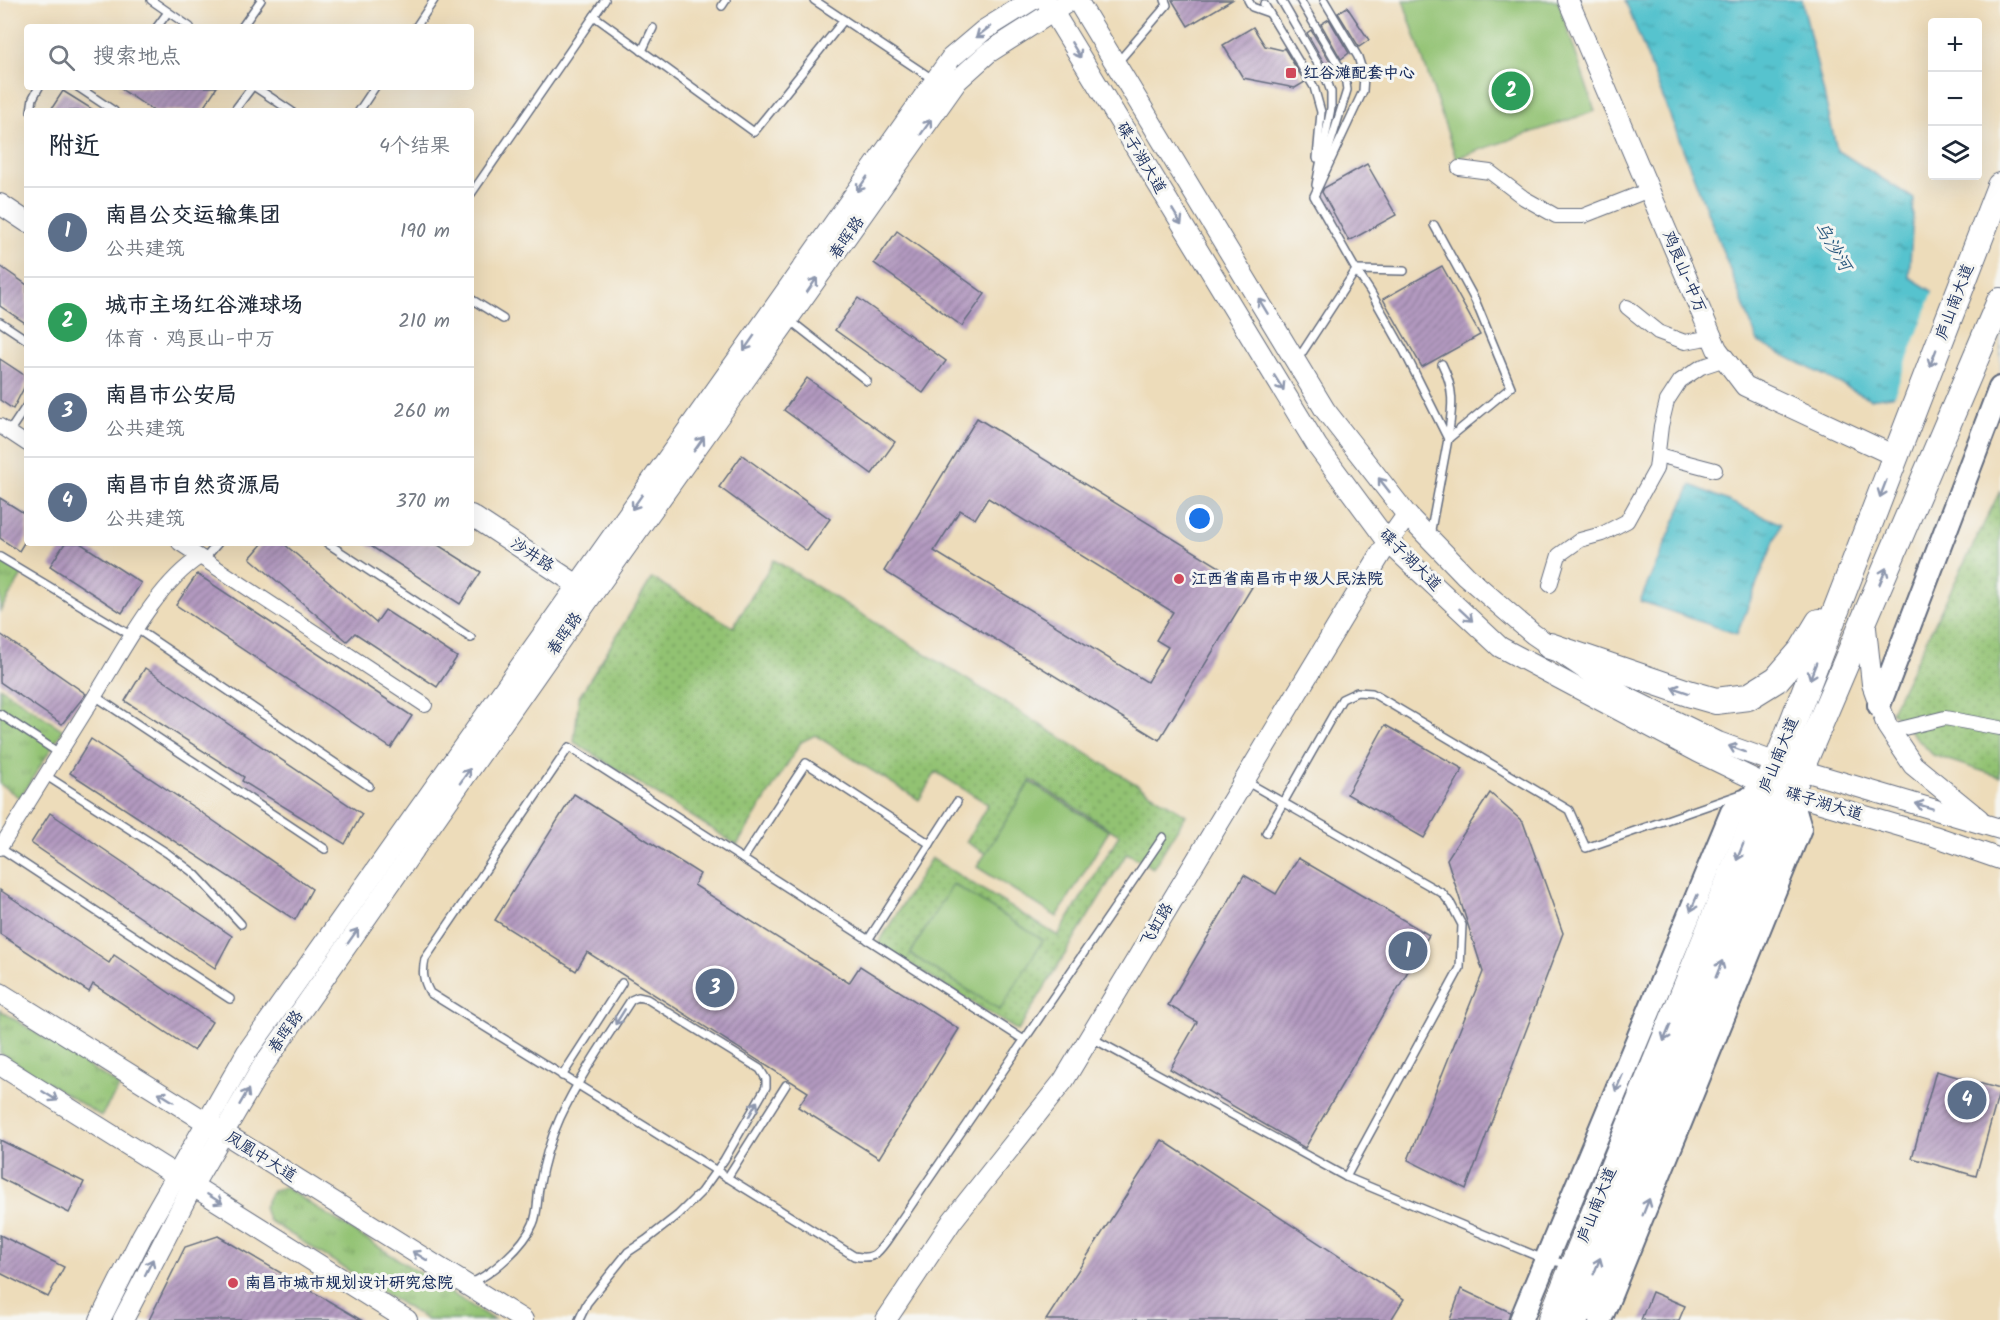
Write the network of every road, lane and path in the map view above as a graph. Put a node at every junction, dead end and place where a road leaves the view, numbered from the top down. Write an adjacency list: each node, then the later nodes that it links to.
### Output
1 (151, 0): 17 (lane)
2 (261, 0): 23 (lane)
3 (434, 0): 24 (lane)
4 (605, 0): 19 (lane)
5 (814, 0): 20 (lane)
6 (1032, 0): 28 (street, 春晖路, one-way to 28)
7 (1071, 0): 16 (street, 春晖路)
8 (1077, 0): 27 (street, 碟子湖大道)
9 (1165, 0): 27 (lane)
10 (1248, 0): 18 (lane)
11 (1281, 0): 43 (lane)
12 (1300, 0): 43 (lane)
13 (1324, 0): 43 (lane)
14 (1568, 0): 42 (street, 鸡良山-中万)
15 (1264, 4): 18 (lane)
16 (1049, 6): 53 (street, 春晖路, one-way to 16); 72 (street, 碟子湖大道, one-way to 72)
17 (168, 12): 21 (lane); 22 (lane)
18 (1269, 13): 43 (lane)
19 (594, 16): 26 (lane); 41 (lane)
20 (844, 20): 26 (lane); 28 (lane)
21 (159, 24)
22 (186, 24)
23 (244, 24)
24 (418, 24)
25 (653, 28): 26 (lane)
26 (642, 51)
27 (1117, 64): 58 (street, 碟子湖大道, one-way to 27)
28 (935, 81): 80 (street, 春晖路, one-way to 80)
29 (37, 90): 34 (lane)
30 (82, 90): 35 (lane)
31 (252, 90): 36 (lane)
32 (259, 90): 37 (lane)
33 (373, 90): 38 (lane)
34 (31, 108)
35 (110, 108)
36 (236, 108)
37 (286, 108)
38 (360, 108)
39 (1459, 168): 42 (street)
40 (2000, 186): 66 (highway, 庐山南大道, one-way to 66)
41 (474, 190)
42 (1649, 190): 55 (street, 鸡良山-中万)
43 (1314, 196): 47 (lane)
44 (0, 204): 45 (street)
45 (24, 220)
46 (1434, 225): 64 (lane)
47 (1356, 270): 48 (lane); 58 (lane); 64 (lane)
48 (1404, 271)
49 (474, 301): 52 (lane)
50 (2000, 301): 81 (highway, 庐山南大道, one-way to 50)
51 (1627, 307): 55 (street)
52 (503, 319)
53 (789, 319): 60 (lane); 80 (street, 春晖路, one-way to 53)
54 (0, 322): 56 (lane)
55 (1712, 337): 57 (street, 鸡良山-中万)
56 (24, 338)
57 (1725, 359): 66 (street, 鸡良山-中万); 67 (street)
58 (1296, 362): 69 (street, 碟子湖大道, one-way to 58)
59 (1442, 364): 64 (lane)
60 (867, 381)
61 (2000, 388): 87 (main road)
62 (24, 408): 63 (lane)
63 (5, 429): 65 (street)
64 (1448, 439): 71 (lane)
65 (24, 442)
66 (1900, 445): 78 (highway, 庐山南大道, one-way to 78)
67 (1658, 455): 68 (street); 79 (street)
68 (1715, 470)
69 (1407, 515): 71 (street, 碟子湖大道); 72 (street, 飞虹路)
70 (474, 517): 80 (street, 沙井路)
71 (1429, 538): 84 (street, 碟子湖大道)
72 (1388, 542): 92 (street, 碟子湖大道, one-way to 92); 94 (street, 飞虹路)
73 (184, 546): 76 (street)
74 (216, 546): 76 (lane)
75 (332, 546): 83 (lane)
76 (200, 557): 82 (street); 86 (street)
77 (0, 558): 82 (lane)
78 (1855, 560): 84 (highway, one-way to 84); 92 (highway, 庐山南大道, one-way to 92)
79 (1550, 585)
80 (585, 590): 118 (street, 春晖路)
81 (1865, 619): 87 (street); 92 (highway, 庐山南大道)
82 (134, 633): 85 (street); 95 (lane)
83 (471, 639)
84 (1550, 646): 92 (street, 碟子湖大道, one-way to 84)
85 (95, 695): 91 (street); 104 (lane)
86 (425, 705)
87 (1880, 705): 99 (street)
88 (0, 714): 91 (lane)
89 (2000, 728): 90 (street)
90 (1900, 729)
91 (59, 753): 93 (street)
92 (1781, 773): 96 (highway, 庐山南大道); 98 (lane); 99 (street, 碟子湖大道, one-way to 92); 123 (main road, one-way to 123); 124 (highway, 庐山南大道, one-way to 124)
93 (45, 775): 103 (street); 107 (lane)
94 (1244, 780): 98 (lane); 112 (street, 飞虹路)
95 (369, 786)
96 (1790, 794): 106 (street, 碟子湖大道); 134 (highway, 庐山南大道, one-way to 96); 135 (main road, one-way to 96)
97 (957, 802): 102 (lane)
98 (1282, 803): 100 (lane); 120 (lane)
99 (1993, 827)
100 (1266, 833)
101 (1163, 837): 113 (lane)
102 (930, 844): 105 (lane); 108 (lane)
103 (0, 848): 111 (lane)
104 (325, 849)
105 (743, 859): 108 (lane); 115 (lane)
106 (2000, 859)
107 (241, 924)
108 (868, 940): 113 (lane)
109 (622, 983): 115 (lane)
110 (0, 993): 118 (street, 凤凰中大道, one-way to 110)
111 (230, 999)
112 (1090, 1037): 120 (lane); 131 (street, 飞虹路)
113 (1024, 1040): 121 (lane)
114 (0, 1065): 122 (street, one-way to 122)
115 (562, 1076): 116 (lane)
116 (578, 1085): 119 (lane); 119 (lane, one-way to 116); 125 (lane)
117 (786, 1085): 121 (lane)
118 (214, 1128): 122 (street, 春晖路); 125 (street, 凤凰中大道, one-way to 118)
119 (716, 1171): 121 (lane); 130 (lane)
120 (1346, 1177): 123 (lane)
121 (727, 1178)
122 (184, 1180): 126 (street, 春晖路); 127 (street, 春晖路, one-way to 122); 128 (street, one-way to 128)
123 (1546, 1260): 124 (lane); 132 (main road)
124 (1573, 1264): 133 (highway, 庐山南大道)
125 (467, 1285): 129 (street, 凤凰中大道)
126 (100, 1320)
127 (123, 1320)
128 (407, 1320)
129 (524, 1320)
130 (579, 1320)
131 (886, 1320)
132 (1521, 1320)
133 (1551, 1320)
134 (1575, 1320)
135 (1600, 1320)

